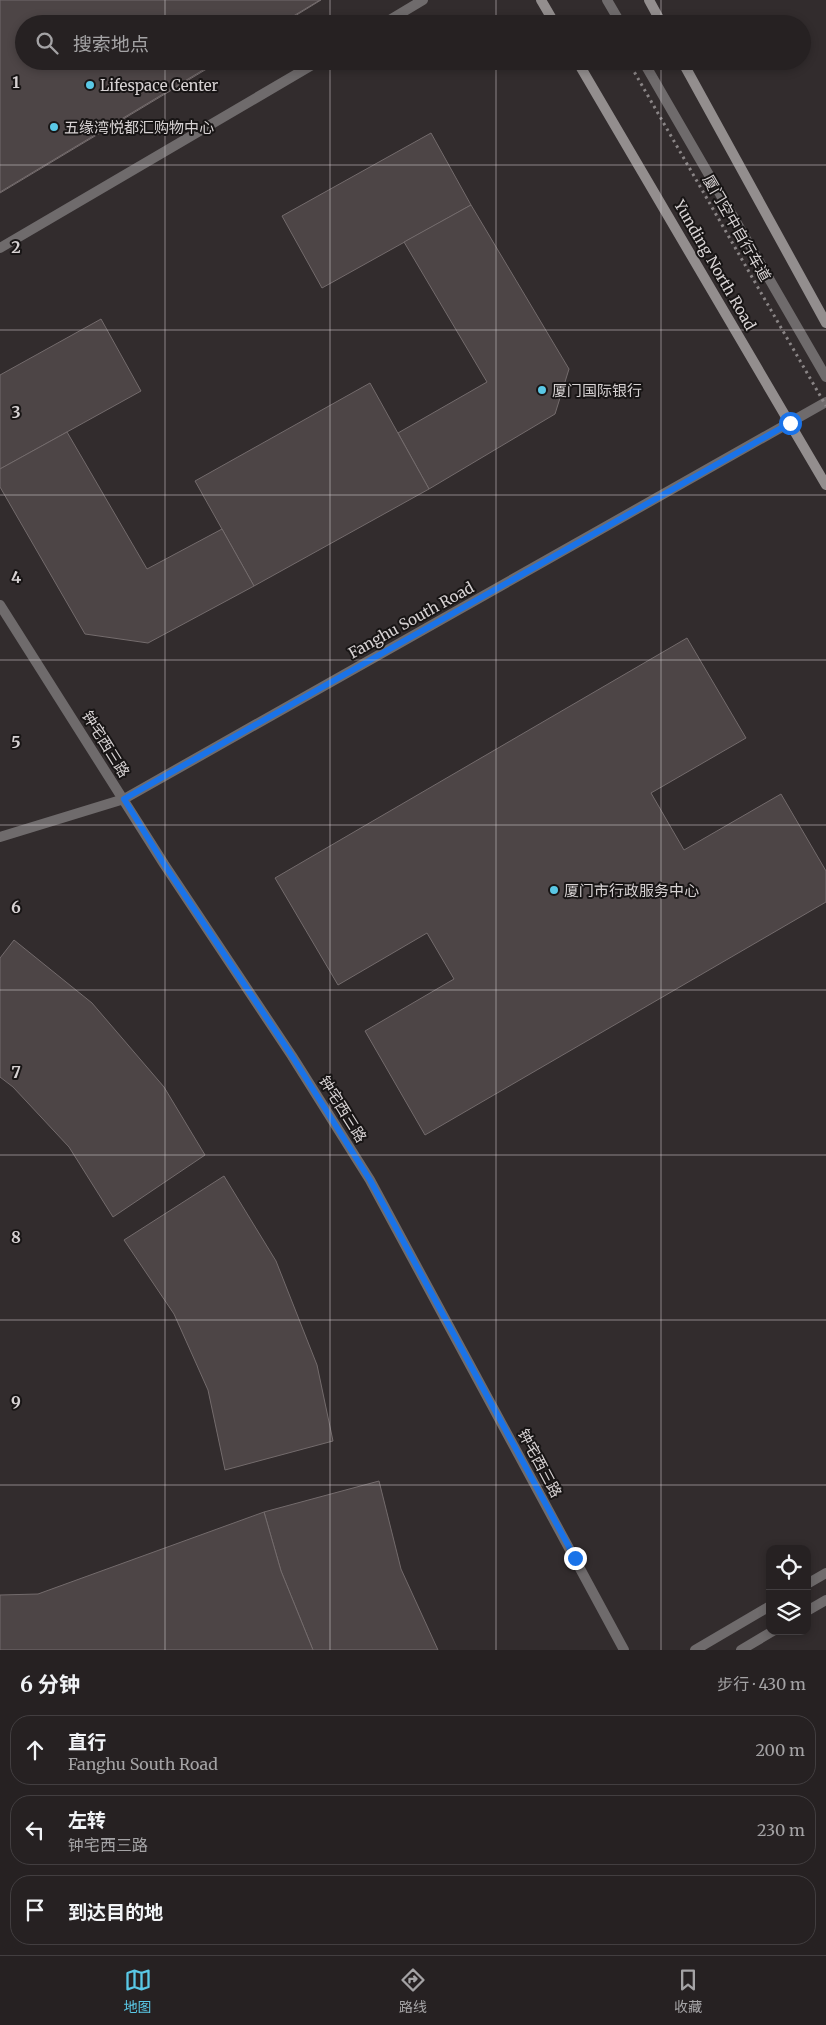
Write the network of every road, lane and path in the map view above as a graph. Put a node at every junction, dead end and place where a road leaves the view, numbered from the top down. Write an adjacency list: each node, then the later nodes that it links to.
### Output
1 (423, 0): 5 (street)
2 (541, 0): 6 (main road)
3 (607, 0): 7 (street)
4 (649, 0): 8 (main road)
5 (398, 15)
6 (550, 15)
7 (616, 15)
8 (657, 15)
9 (304, 70): 14 (street)
10 (582, 70): 19 (main road, Yunding North Road)
11 (633, 70): 18 (path, 厦门空中自行车道, bridge)
12 (648, 70): 16 (street)
13 (687, 70): 15 (main road)
14 (0, 248)
15 (826, 323)
16 (826, 377)
17 (826, 402): 19 (street, Fanghu South Road)
18 (826, 406)
19 (790, 423): 20 (main road, Yunding North Road); 22 (street, Fanghu South Road)
20 (826, 484)
21 (0, 605): 22 (street, 钟宅西三路)
22 (124, 799): 23 (street, Fanghu South Road); 30 (street, 钟宅西三路)
23 (0, 837)
24 (826, 1573): 25 (street)
25 (811, 1582)
26 (826, 1600): 28 (street)
27 (766, 1608): 31 (street)
28 (811, 1609)
29 (766, 1635): 32 (street)
30 (624, 1650)
31 (695, 1650)
32 (742, 1650)

